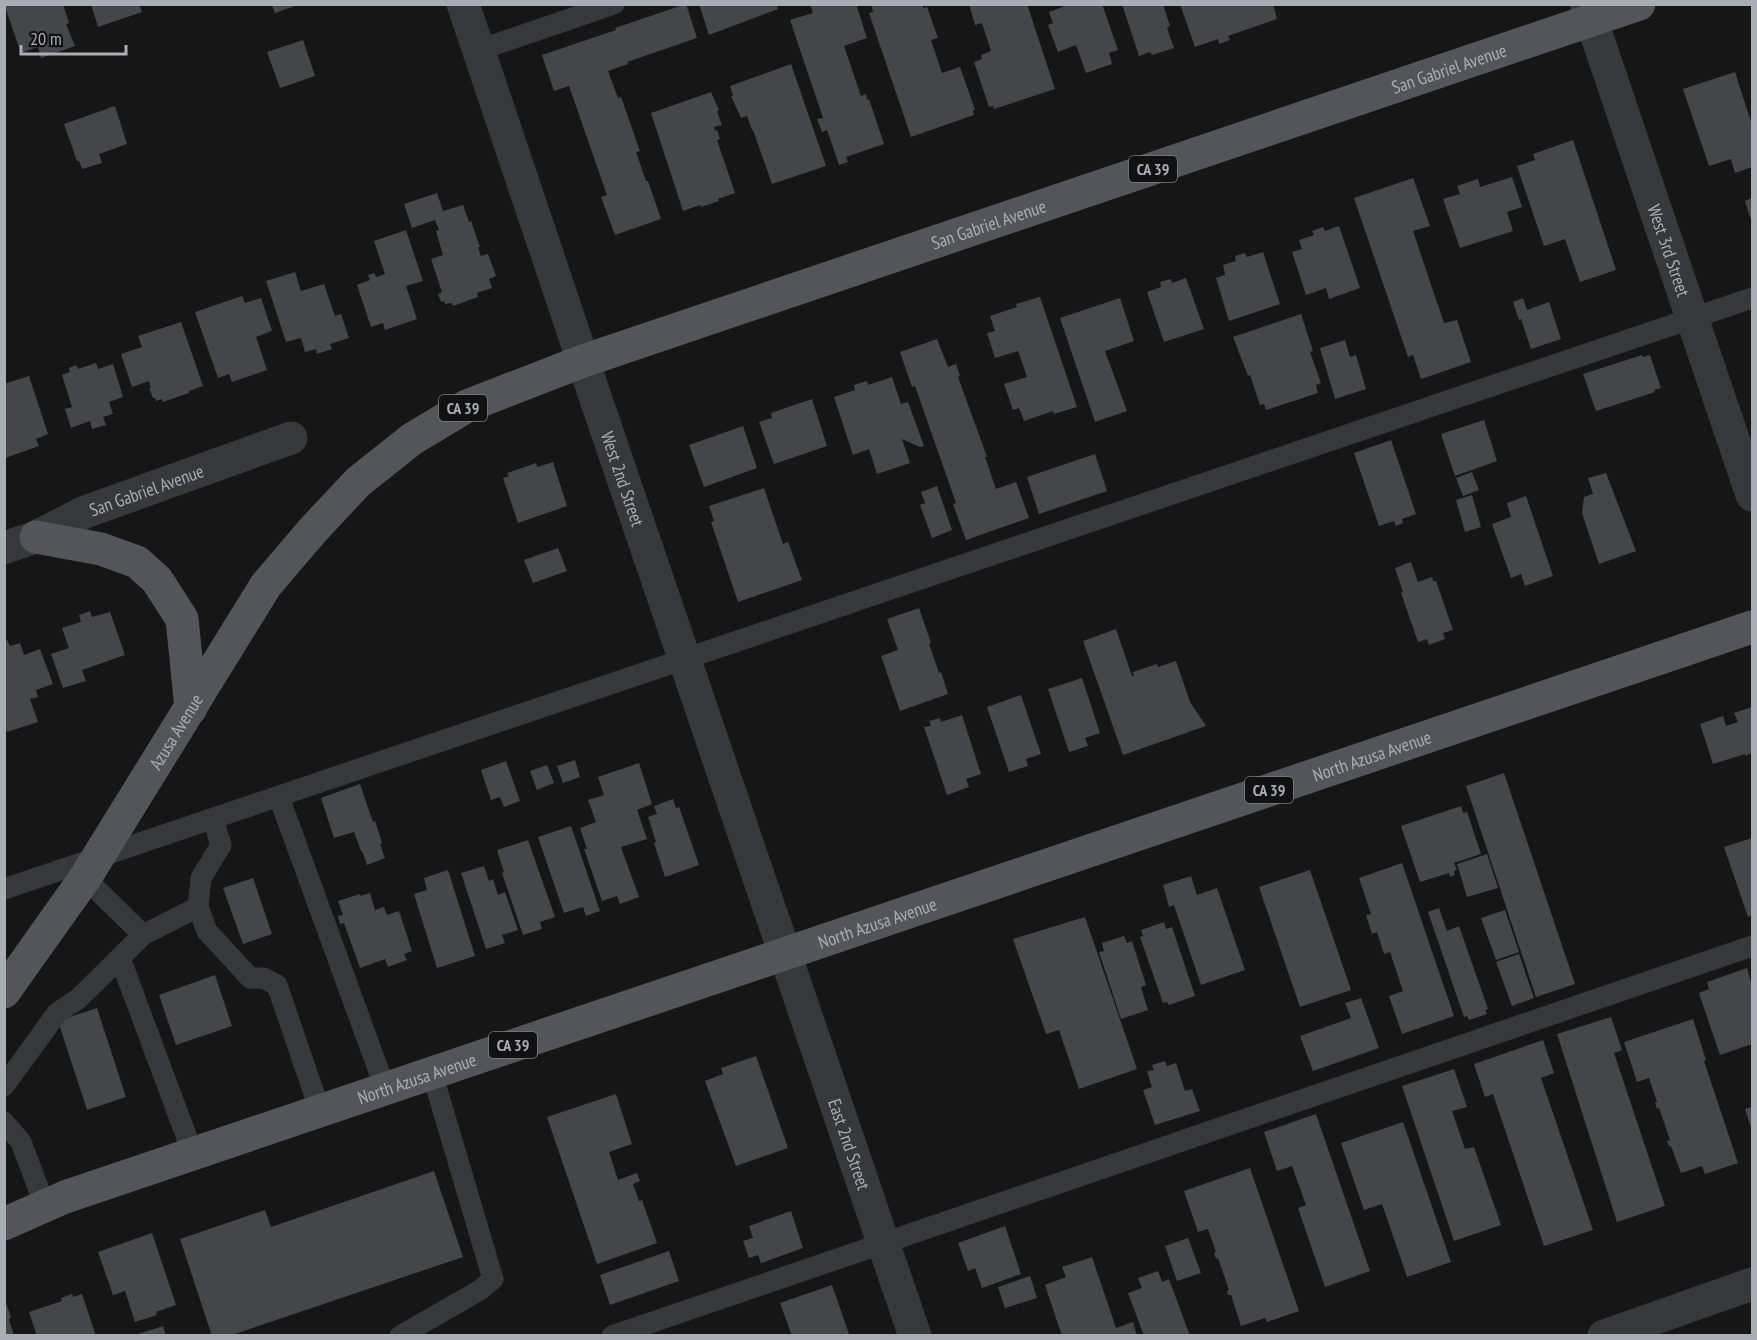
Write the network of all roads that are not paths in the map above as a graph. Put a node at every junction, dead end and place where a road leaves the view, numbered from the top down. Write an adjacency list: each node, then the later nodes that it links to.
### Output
1 (463, 4): 5 (street, West 2nd Street)
2 (614, 4): 5 (lane)
3 (1639, 4): 4 (main road, San Gabriel Avenue / CA 39)
4 (1588, 13): 7 (street, West 3rd Street); 8 (main road, San Gabriel Avenue / CA 39)
5 (479, 51): 8 (street, West 2nd Street)
6 (1752, 298): 7 (lane)
7 (1692, 318): 11 (street, West 3rd Street); 15 (lane)
8 (583, 361): 10 (main road, San Gabriel Avenue / CA 39); 15 (street, West 2nd Street)
9 (291, 438): 12 (street, San Gabriel Avenue)
10 (358, 482): 16 (main road, Azusa Avenue / CA 39)
11 (1752, 495)
12 (36, 537): 13 (street, San Gabriel Avenue); 16 (main road)
13 (4, 548)
14 (1752, 627): 24 (main road, North Azusa Avenue / CA 39)
15 (685, 659): 17 (lane); 24 (street, West 2nd Street)
16 (191, 708): 19 (main road, Azusa Avenue / CA 39)
17 (279, 797): 18 (lane); 29 (lane)
18 (213, 819): 19 (lane); 21 (lane)
19 (92, 868): 20 (lane); 22 (lane); 26 (main road, Azusa Avenue / CA 39)
20 (4, 889)
21 (198, 907): 22 (lane); 30 (lane)
22 (143, 935): 25 (lane)
23 (1752, 946): 35 (lane)
24 (786, 953): 27 (main road, North Azusa Avenue / CA 39); 35 (street, East 2nd Street)
25 (120, 958): 28 (lane); 32 (lane)
26 (4, 992)
27 (432, 1073): 29 (main road, North Azusa Avenue / CA 39); 37 (lane)
28 (4, 1086)
29 (385, 1088): 30 (main road, North Azusa Avenue / CA 39)
30 (321, 1111): 32 (main road, North Azusa Avenue / CA 39)
31 (4, 1122): 33 (lane)
32 (193, 1154): 33 (main road, North Azusa Avenue / CA 39)
33 (45, 1206): 34 (main road, North Azusa Avenue / CA 39)
34 (4, 1224)
35 (884, 1244): 38 (lane); 39 (street, East 2nd Street)
36 (1752, 1284): 40 (street)
37 (400, 1335)
38 (612, 1335)
39 (915, 1335)
40 (1604, 1335)

